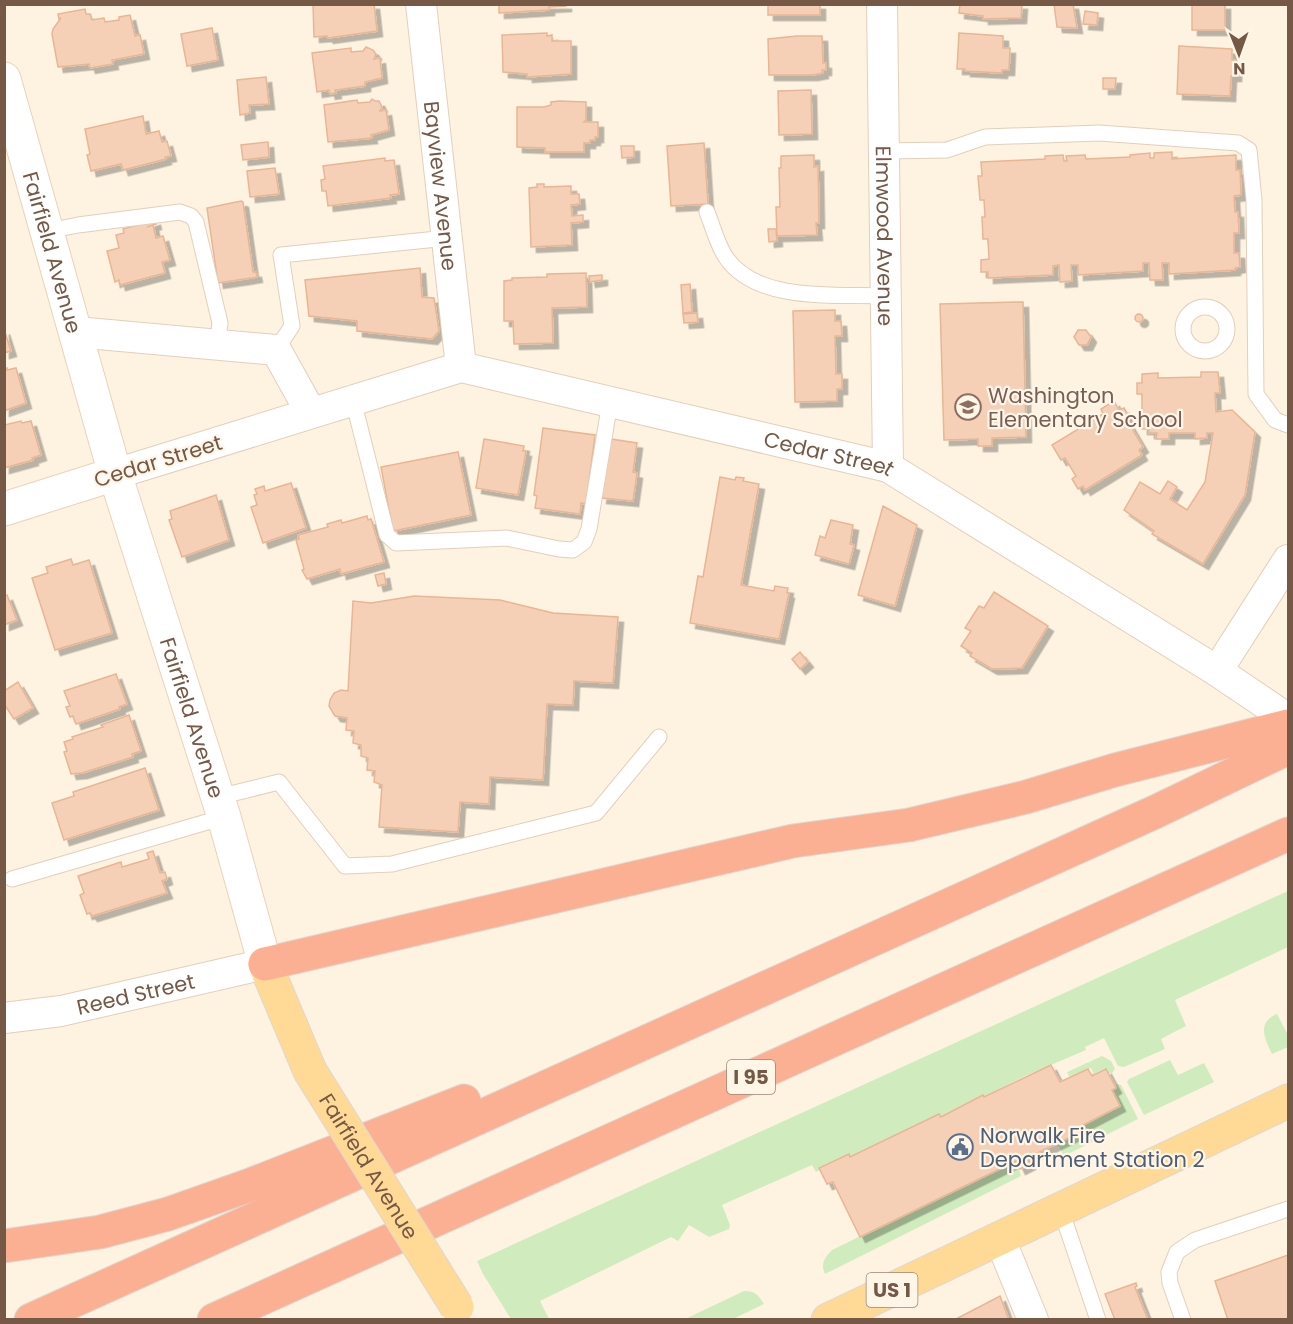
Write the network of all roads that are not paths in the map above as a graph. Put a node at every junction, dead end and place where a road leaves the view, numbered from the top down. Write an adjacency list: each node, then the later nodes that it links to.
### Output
1 (421, 4): 7 (street, Bayview Avenue)
2 (882, 4): 4 (street, Elmwood Avenue)
3 (4, 79): 6 (main road, Fairfield Avenue)
4 (884, 151): 8 (street, Elmwood Avenue); 9 (lane)
5 (707, 212): 8 (lane)
6 (63, 228): 11 (main road, Fairfield Avenue); 12 (lane)
7 (447, 238): 13 (lane); 14 (street, Bayview Avenue)
8 (885, 296): 19 (street, Elmwood Avenue)
9 (1256, 329): 10 (lane); 18 (lane)
10 (1228, 330)
11 (76, 332): 12 (street); 20 (main road, Fairfield Avenue)
12 (217, 345): 13 (street)
13 (276, 350): 17 (street)
14 (461, 367): 15 (street, Cedar Street); 16 (street, Cedar Street)
15 (353, 400): 16 (lane); 17 (street, Cedar Street)
16 (610, 402): 19 (street, Cedar Street)
17 (311, 413): 20 (street, Cedar Street)
18 (1288, 425)
19 (888, 467): 23 (street, Cedar Street)
20 (115, 474): 21 (main road, Cedar Street); 28 (main road, Fairfield Avenue)
21 (4, 509)
22 (1288, 560): 23 (street)
23 (1225, 678): 24 (street, Cedar Street)
24 (1288, 719)
25 (1288, 726): 31 (highway)
26 (658, 737): 28 (lane)
27 (1288, 748): 32 (highway)
28 (221, 807): 30 (lane); 31 (main road, Fairfield Avenue)
29 (1288, 834): 41 (highway, I 95)
30 (12, 879)
31 (265, 964): 33 (street, Reed Street); 39 (main road, Fairfield Avenue, bridge)
32 (755, 991): 38 (highway); 40 (highway)
33 (4, 1018)
34 (1288, 1101): 35 (main road, US 1)
35 (1061, 1209): 37 (main road, US 1); 44 (lane)
36 (1288, 1209): 45 (lane)
37 (1000, 1239): 42 (main road, US 1); 43 (street)
38 (4, 1246)
39 (461, 1313)
40 (31, 1320)
41 (214, 1320)
42 (828, 1320)
43 (1033, 1320)
44 (1098, 1320)
45 (1183, 1320)

